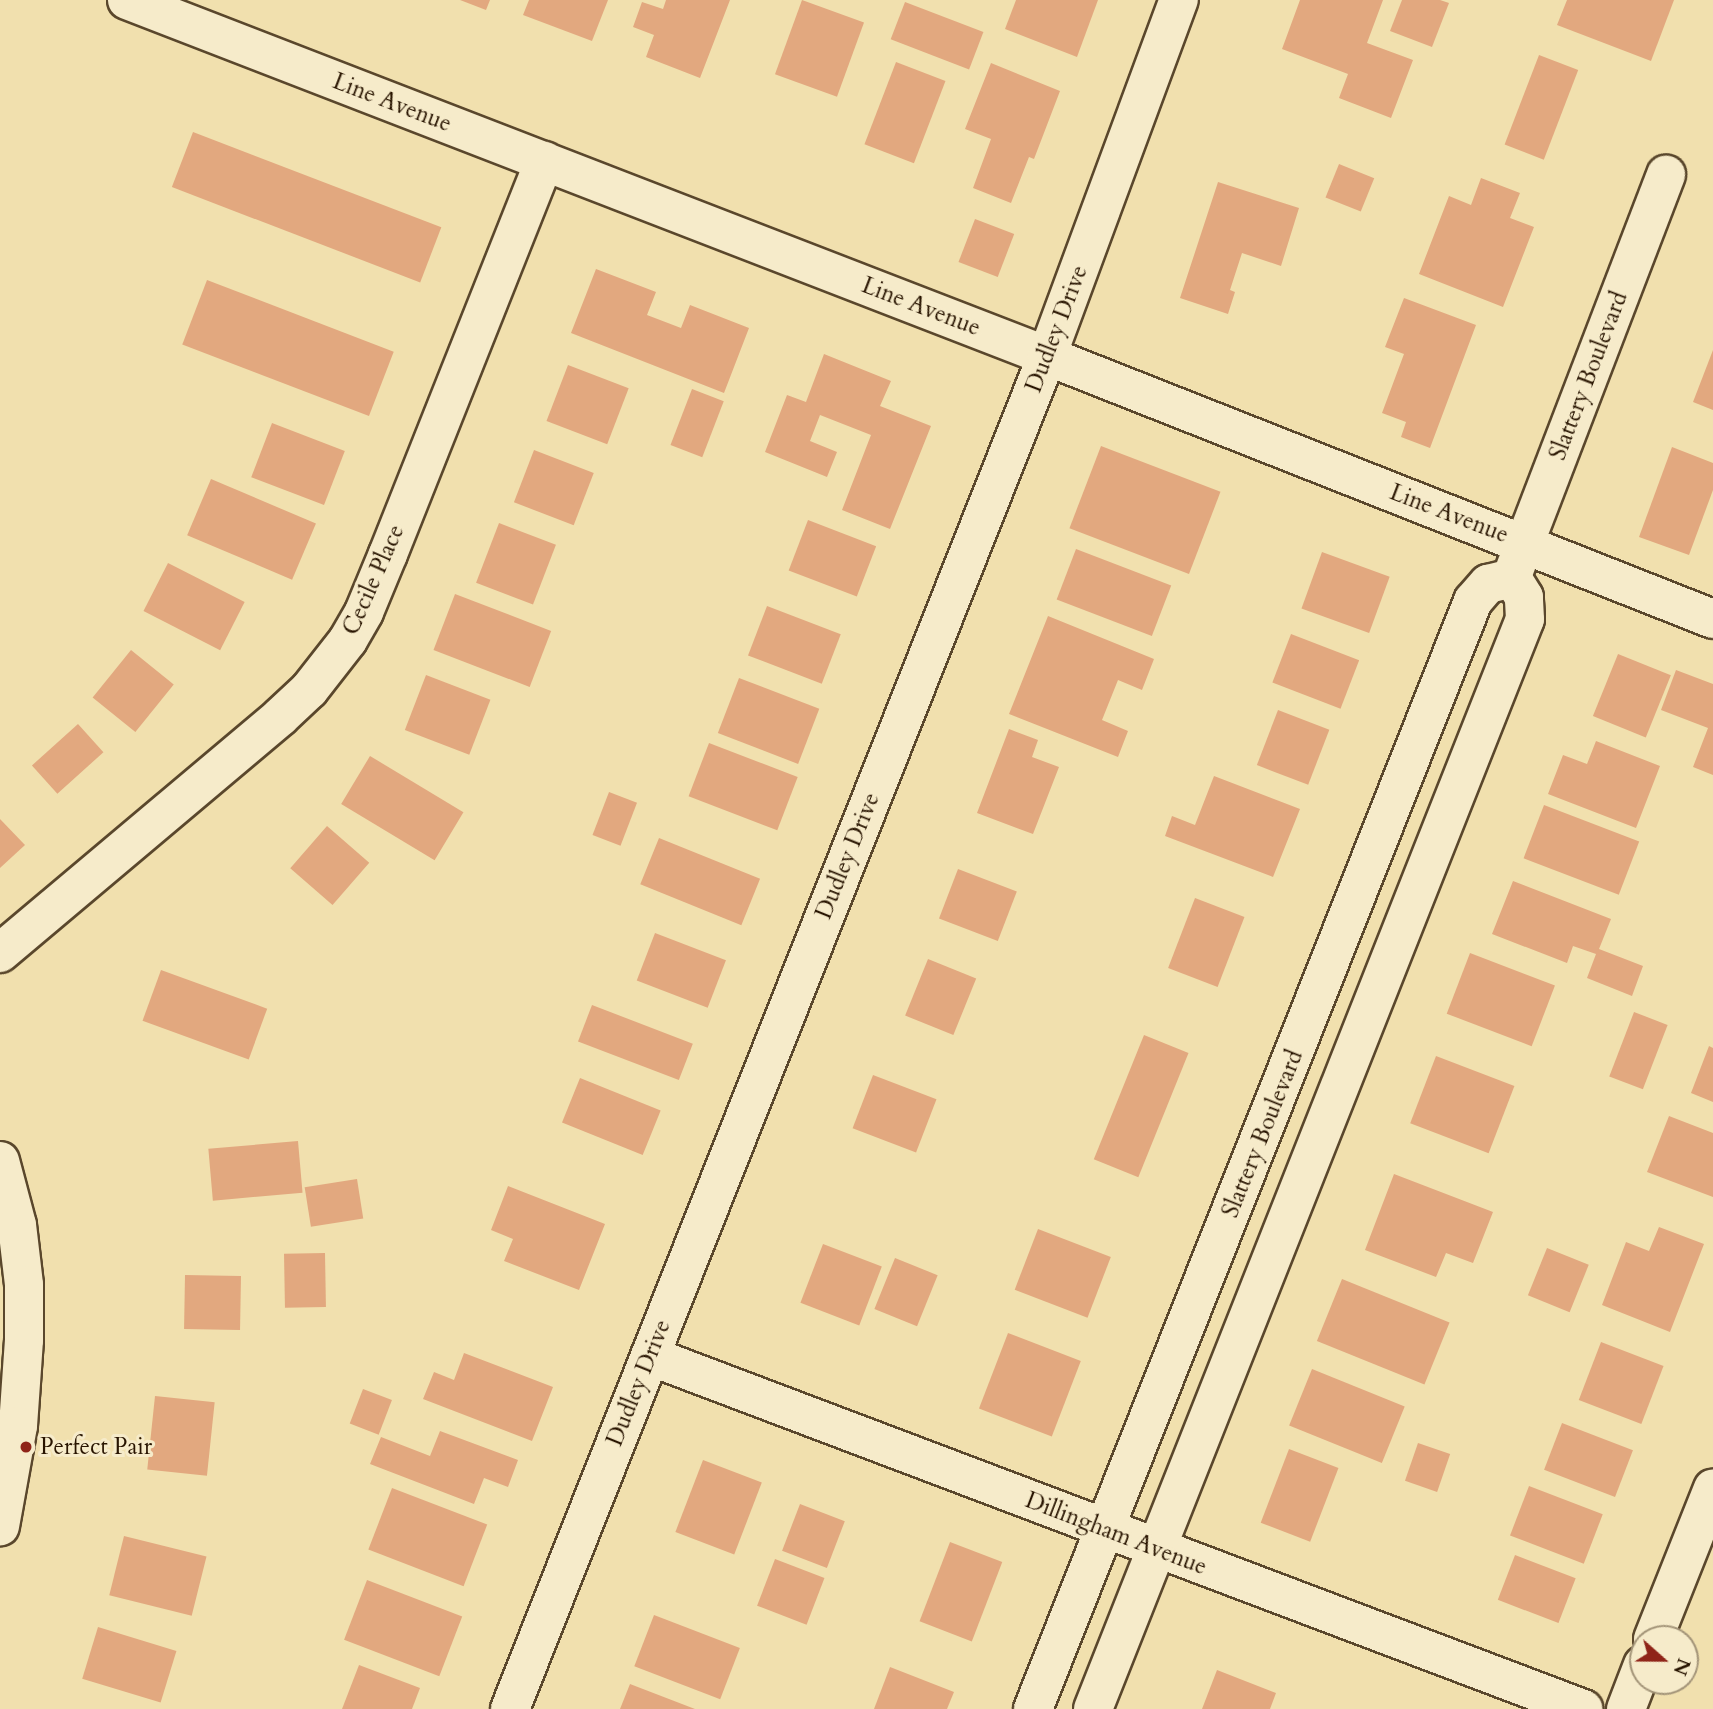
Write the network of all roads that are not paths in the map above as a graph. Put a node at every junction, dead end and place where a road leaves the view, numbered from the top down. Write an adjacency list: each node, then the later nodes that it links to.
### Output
1 (127, 0): 3 (street, Line Avenue)
2 (1179, 0): 5 (street, Dudley Drive)
3 (544, 161): 5 (street, Line Avenue); 8 (street, Cecile Place)
4 (1666, 175): 6 (street, Slattery Boulevard)
5 (1047, 356): 6 (street, Line Avenue); 10 (street, Dudley Drive)
6 (1518, 561): 7 (street, Line Avenue); 13 (street, Slattery Boulevard); 14 (street)
7 (1713, 619)
8 (0, 954)
9 (0, 1161): 12 (street)
10 (650, 1356): 13 (street, Dillingham Avenue); 16 (street, Dudley Drive)
11 (1713, 1488): 15 (street)
12 (0, 1526)
13 (1102, 1529): 14 (street, Dillingham Avenue); 17 (street, Slattery Boulevard)
14 (1156, 1549): 18 (street); 19 (street, Dillingham Avenue)
15 (1659, 1625)
16 (510, 1709)
17 (1033, 1709)
18 (1093, 1709)
19 (1583, 1709)

